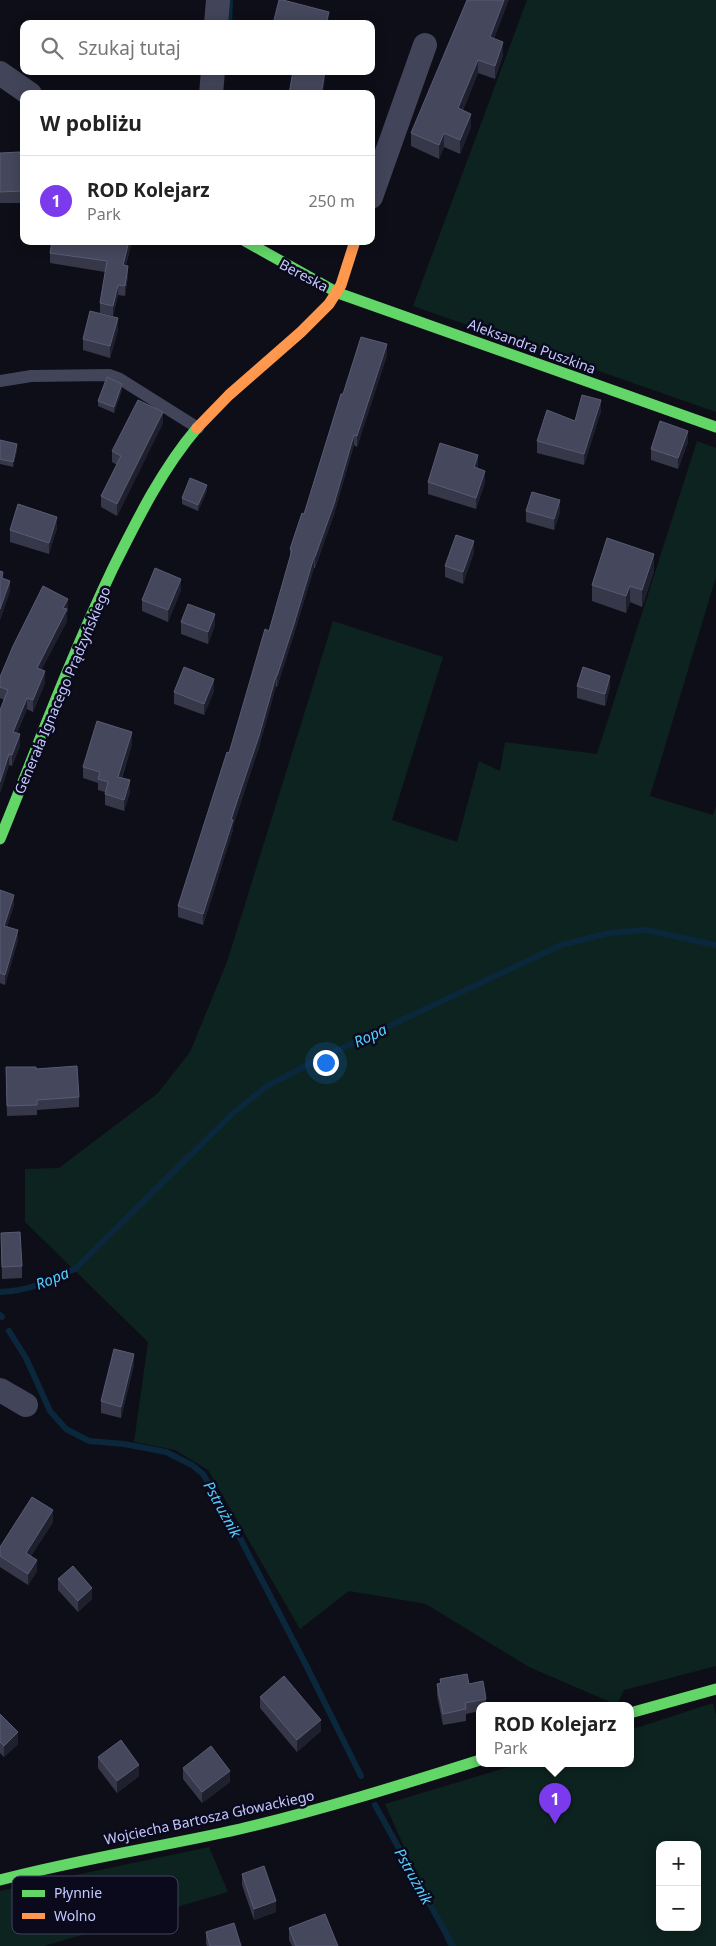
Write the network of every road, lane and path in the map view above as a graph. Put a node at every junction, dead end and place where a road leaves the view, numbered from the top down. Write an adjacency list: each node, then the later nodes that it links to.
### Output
1 (218, 0): 2 (street)
2 (216, 20)
3 (425, 45): 8 (street)
4 (0, 73): 6 (street)
5 (213, 75): 7 (street)
6 (24, 90)
7 (211, 90)
8 (375, 186)
9 (252, 245): 11 (street, Bereska)
10 (354, 245): 11 (street)
11 (338, 293): 13 (street, Aleksandra Puszkina); 14 (street, Generała Ignacego Prądzyńskiego)
12 (0, 381): 14 (lane)
13 (716, 427)
14 (198, 428): 15 (street, Generała Ignacego Prądzyńskiego)
15 (0, 839)
16 (0, 1390): 17 (street)
17 (26, 1404)
18 (716, 1689): 19 (street)
19 (634, 1712)
20 (476, 1761): 21 (street, Wojciecha Bartosza Głowackiego)
21 (14, 1876)

